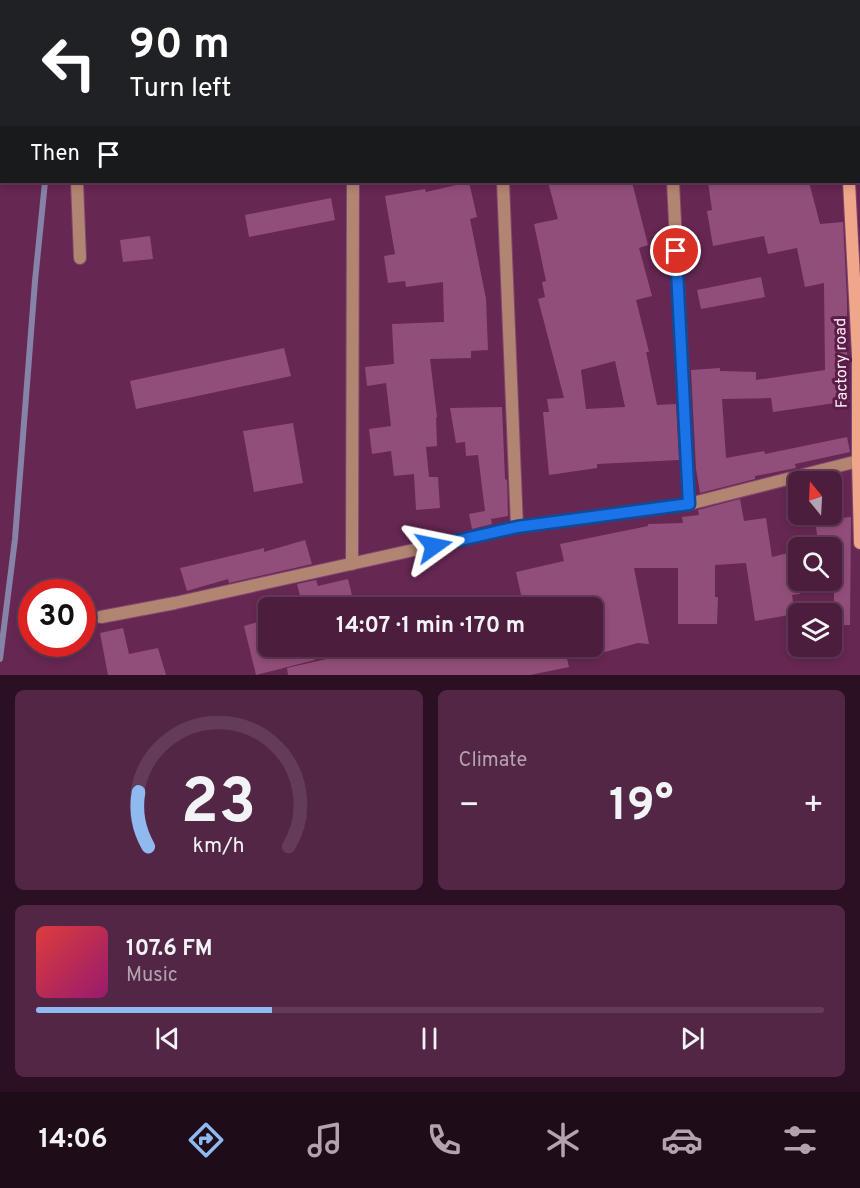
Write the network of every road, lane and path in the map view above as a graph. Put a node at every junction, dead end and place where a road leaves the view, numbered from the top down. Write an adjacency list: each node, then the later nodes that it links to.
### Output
1 (77, 183): 6 (street)
2 (353, 183): 12 (street)
3 (503, 183): 10 (street)
4 (673, 183): 9 (street)
5 (849, 183): 7 (street, Factory road)
6 (80, 258)
7 (859, 355): 8 (street, Factory road)
8 (858, 461): 9 (street); 11 (street, Factory road)
9 (689, 504): 10 (street)
10 (517, 527): 12 (street)
11 (860, 543)
12 (352, 564): 13 (street)
13 (101, 617)

